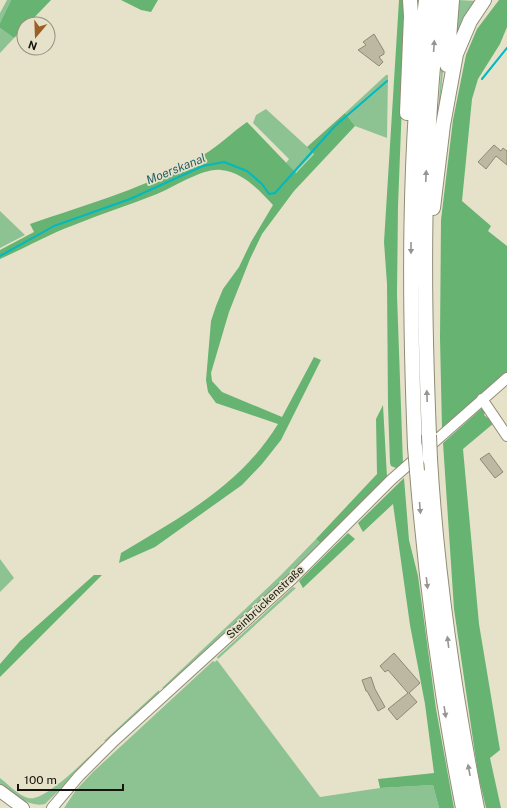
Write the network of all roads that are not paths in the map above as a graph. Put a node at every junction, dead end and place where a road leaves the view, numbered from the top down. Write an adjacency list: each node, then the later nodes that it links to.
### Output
1 (410, 0): 7 (highway)
2 (414, 0): 7 (highway)
3 (426, 0): 9 (highway)
4 (440, 0): 10 (highway, one-way to 4)
5 (452, 0): 8 (highway)
6 (484, 0): 8 (highway)
7 (411, 16): 9 (highway)
8 (443, 125): 10 (highway)
9 (411, 209): 17 (highway, one-way to 17, bridge)
10 (426, 299): 18 (highway, one-way to 10, bridge)
11 (507, 378): 12 (street, Steinbrückenstraße)
12 (482, 399): 13 (street); 16 (street, Steinbrückenstraße)
13 (507, 436)
14 (0, 791): 15 (main road)
15 (23, 808)
16 (52, 808)
17 (463, 808)
18 (477, 808)

